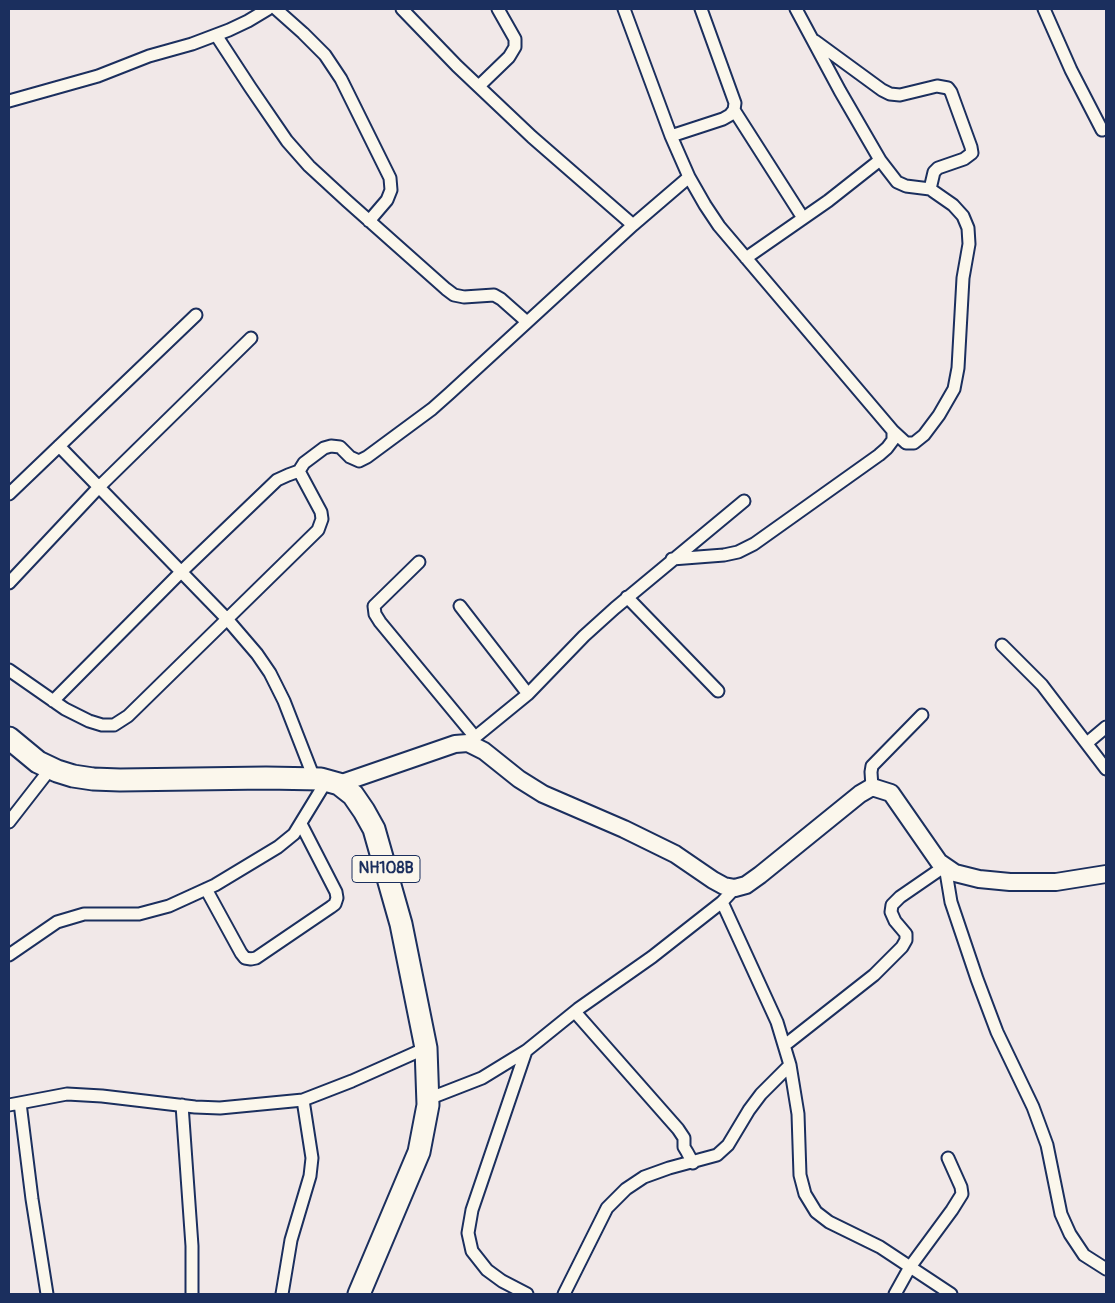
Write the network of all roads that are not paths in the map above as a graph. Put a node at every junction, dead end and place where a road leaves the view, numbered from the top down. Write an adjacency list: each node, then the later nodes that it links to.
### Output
1 (268, 9): 9 (street)
2 (276, 9): 20 (street)
3 (402, 9): 11 (street)
4 (498, 9): 11 (street)
5 (624, 9): 15 (street)
6 (703, 9): 13 (street)
7 (796, 9): 10 (street)
8 (1044, 9): 14 (street)
9 (216, 35): 12 (street); 20 (street)
10 (813, 40): 16 (street); 18 (street)
11 (478, 86): 21 (street)
12 (9, 101)
13 (734, 110): 15 (street); 19 (street)
14 (1102, 130)
15 (670, 136): 17 (street)
16 (880, 160): 18 (street); 19 (street)
17 (689, 177): 21 (street); 22 (street)
18 (930, 189): 26 (street)
19 (803, 218): 22 (street)
20 (369, 221): 24 (street)
21 (633, 225): 24 (street)
22 (746, 258): 26 (street)
23 (196, 315): 27 (street)
24 (527, 322): 28 (street)
25 (251, 338): 29 (street)
26 (893, 431): 32 (street)
27 (60, 446): 29 (street); 30 (street)
28 (299, 472): 34 (street); 38 (street)
29 (99, 487): 34 (street); 35 (street)
30 (9, 494)
31 (744, 501): 32 (street)
32 (672, 559): 36 (street)
33 (419, 562): 47 (street)
34 (181, 572): 38 (street); 43 (street)
35 (9, 583)
36 (627, 597): 41 (street); 42 (street)
37 (460, 606): 42 (street)
38 (227, 619): 43 (street); 51 (street)
39 (1002, 645): 48 (street)
40 (9, 670): 43 (street)
41 (718, 691)
42 (528, 694): 47 (street)
43 (53, 701)
44 (922, 716): 52 (street)
45 (1106, 728): 48 (street)
46 (9, 738): 49 (highway)
47 (471, 740): 51 (street); 57 (street)
48 (1086, 743): 50 (street)
49 (51, 768): 51 (highway); 53 (street)
50 (1106, 769)
51 (326, 781): 54 (street); 63 (highway, NH108B)
52 (872, 787): 55 (street); 57 (street)
53 (9, 822)
54 (301, 824): 58 (street); 58 (street)
55 (945, 866): 56 (street); 62 (street); 73 (street)
56 (1106, 874)
57 (736, 888): 59 (street)
58 (206, 889): 60 (street)
59 (722, 902): 61 (street); 62 (street)
60 (9, 955)
61 (575, 1012): 64 (street); 71 (street)
62 (784, 1045): 65 (street)
63 (426, 1048): 66 (highway, NH108B); 67 (street)
64 (526, 1050): 66 (street); 78 (street)
65 (790, 1065): 71 (street); 72 (street)
66 (428, 1099): 77 (highway, NH108B)
67 (303, 1100): 69 (street); 76 (street)
68 (15, 1104): 69 (street); 74 (street)
69 (182, 1105): 75 (street)
70 (948, 1158): 72 (street)
71 (694, 1163): 79 (street)
72 (910, 1267): 80 (street); 81 (street)
73 (1106, 1269)
74 (47, 1294)
75 (192, 1294)
76 (282, 1294)
77 (358, 1294)
78 (527, 1294)
79 (564, 1294)
80 (895, 1294)
81 (951, 1294)

